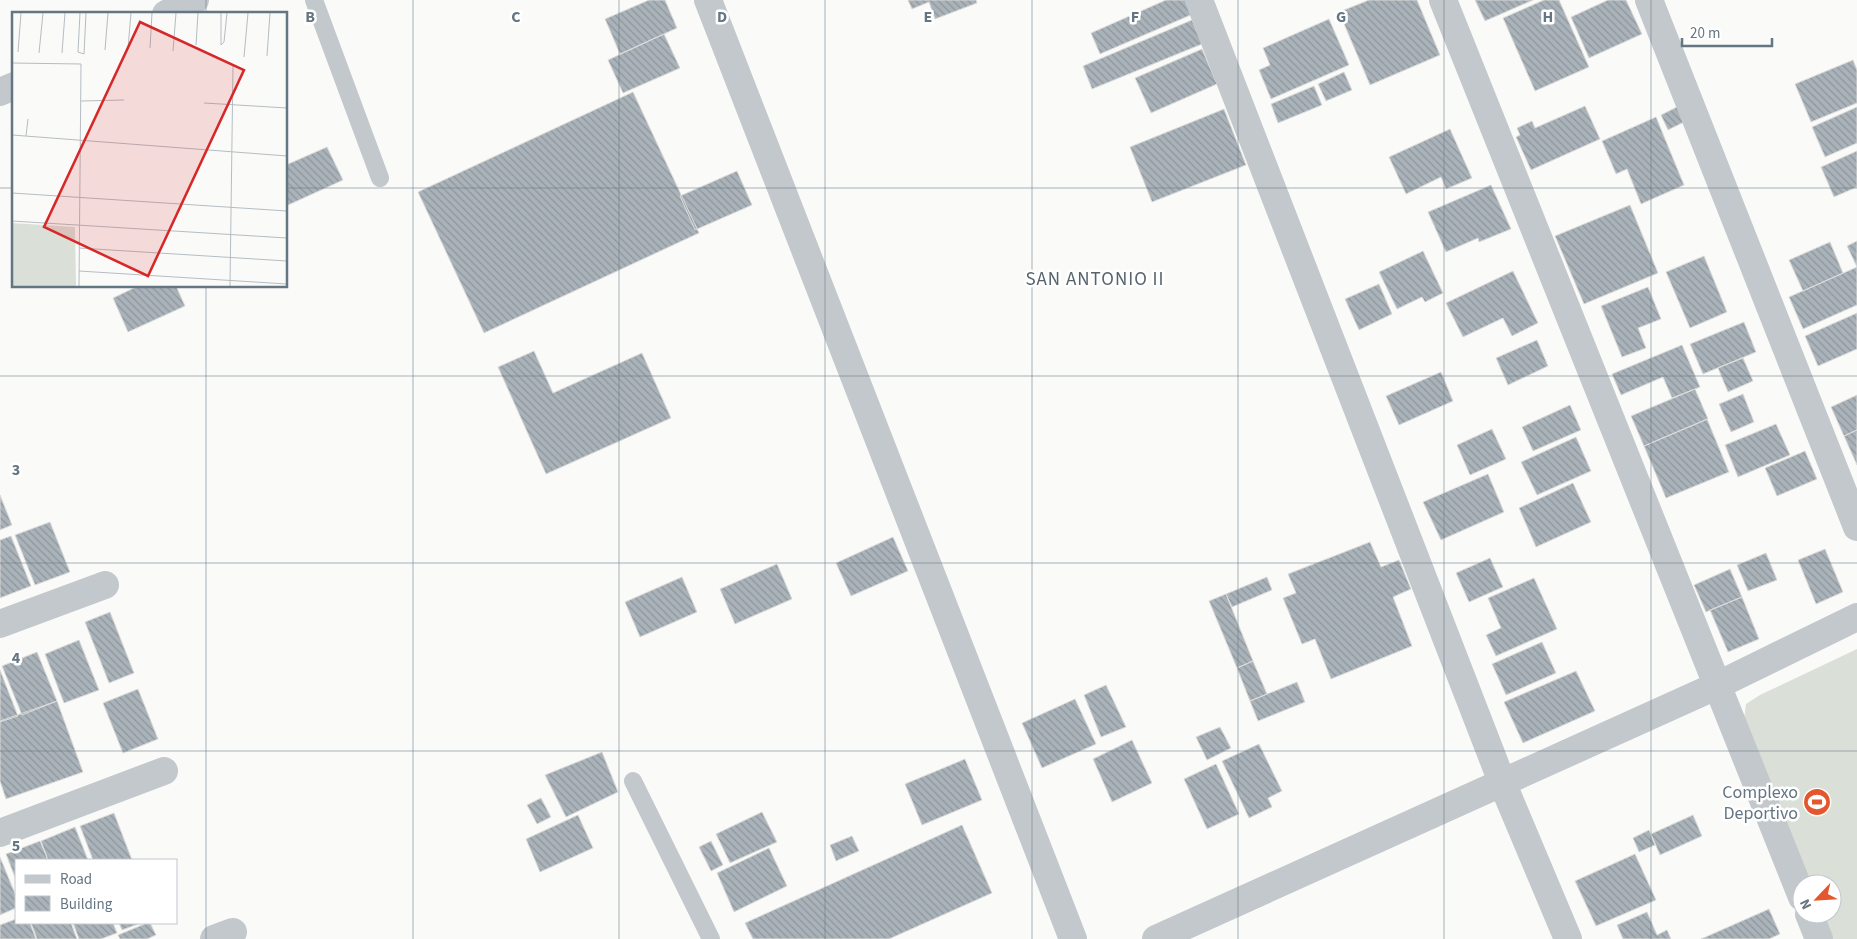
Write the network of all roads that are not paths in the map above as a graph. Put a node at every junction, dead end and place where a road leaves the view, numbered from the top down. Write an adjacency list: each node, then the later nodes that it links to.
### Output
1 (195, 0): 7 (street)
2 (314, 0): 10 (lane)
3 (708, 0): 23 (street)
4 (1199, 0): 18 (street)
5 (1442, 0): 15 (street)
6 (1649, 0): 11 (street)
7 (170, 12)
8 (12, 87): 9 (street)
9 (0, 92)
10 (380, 178)
11 (1857, 527)
12 (105, 585): 14 (street)
13 (1857, 617): 15 (street)
14 (0, 624)
15 (1716, 686): 18 (street); 20 (street)
16 (164, 770): 19 (street)
17 (633, 781): 22 (lane)
18 (1502, 782): 24 (street); 25 (street)
19 (0, 834)
20 (1793, 874)
21 (1813, 924): 26 (street)
22 (711, 939)
23 (1073, 939)
24 (1156, 939)
25 (1568, 939)
26 (1819, 939)

